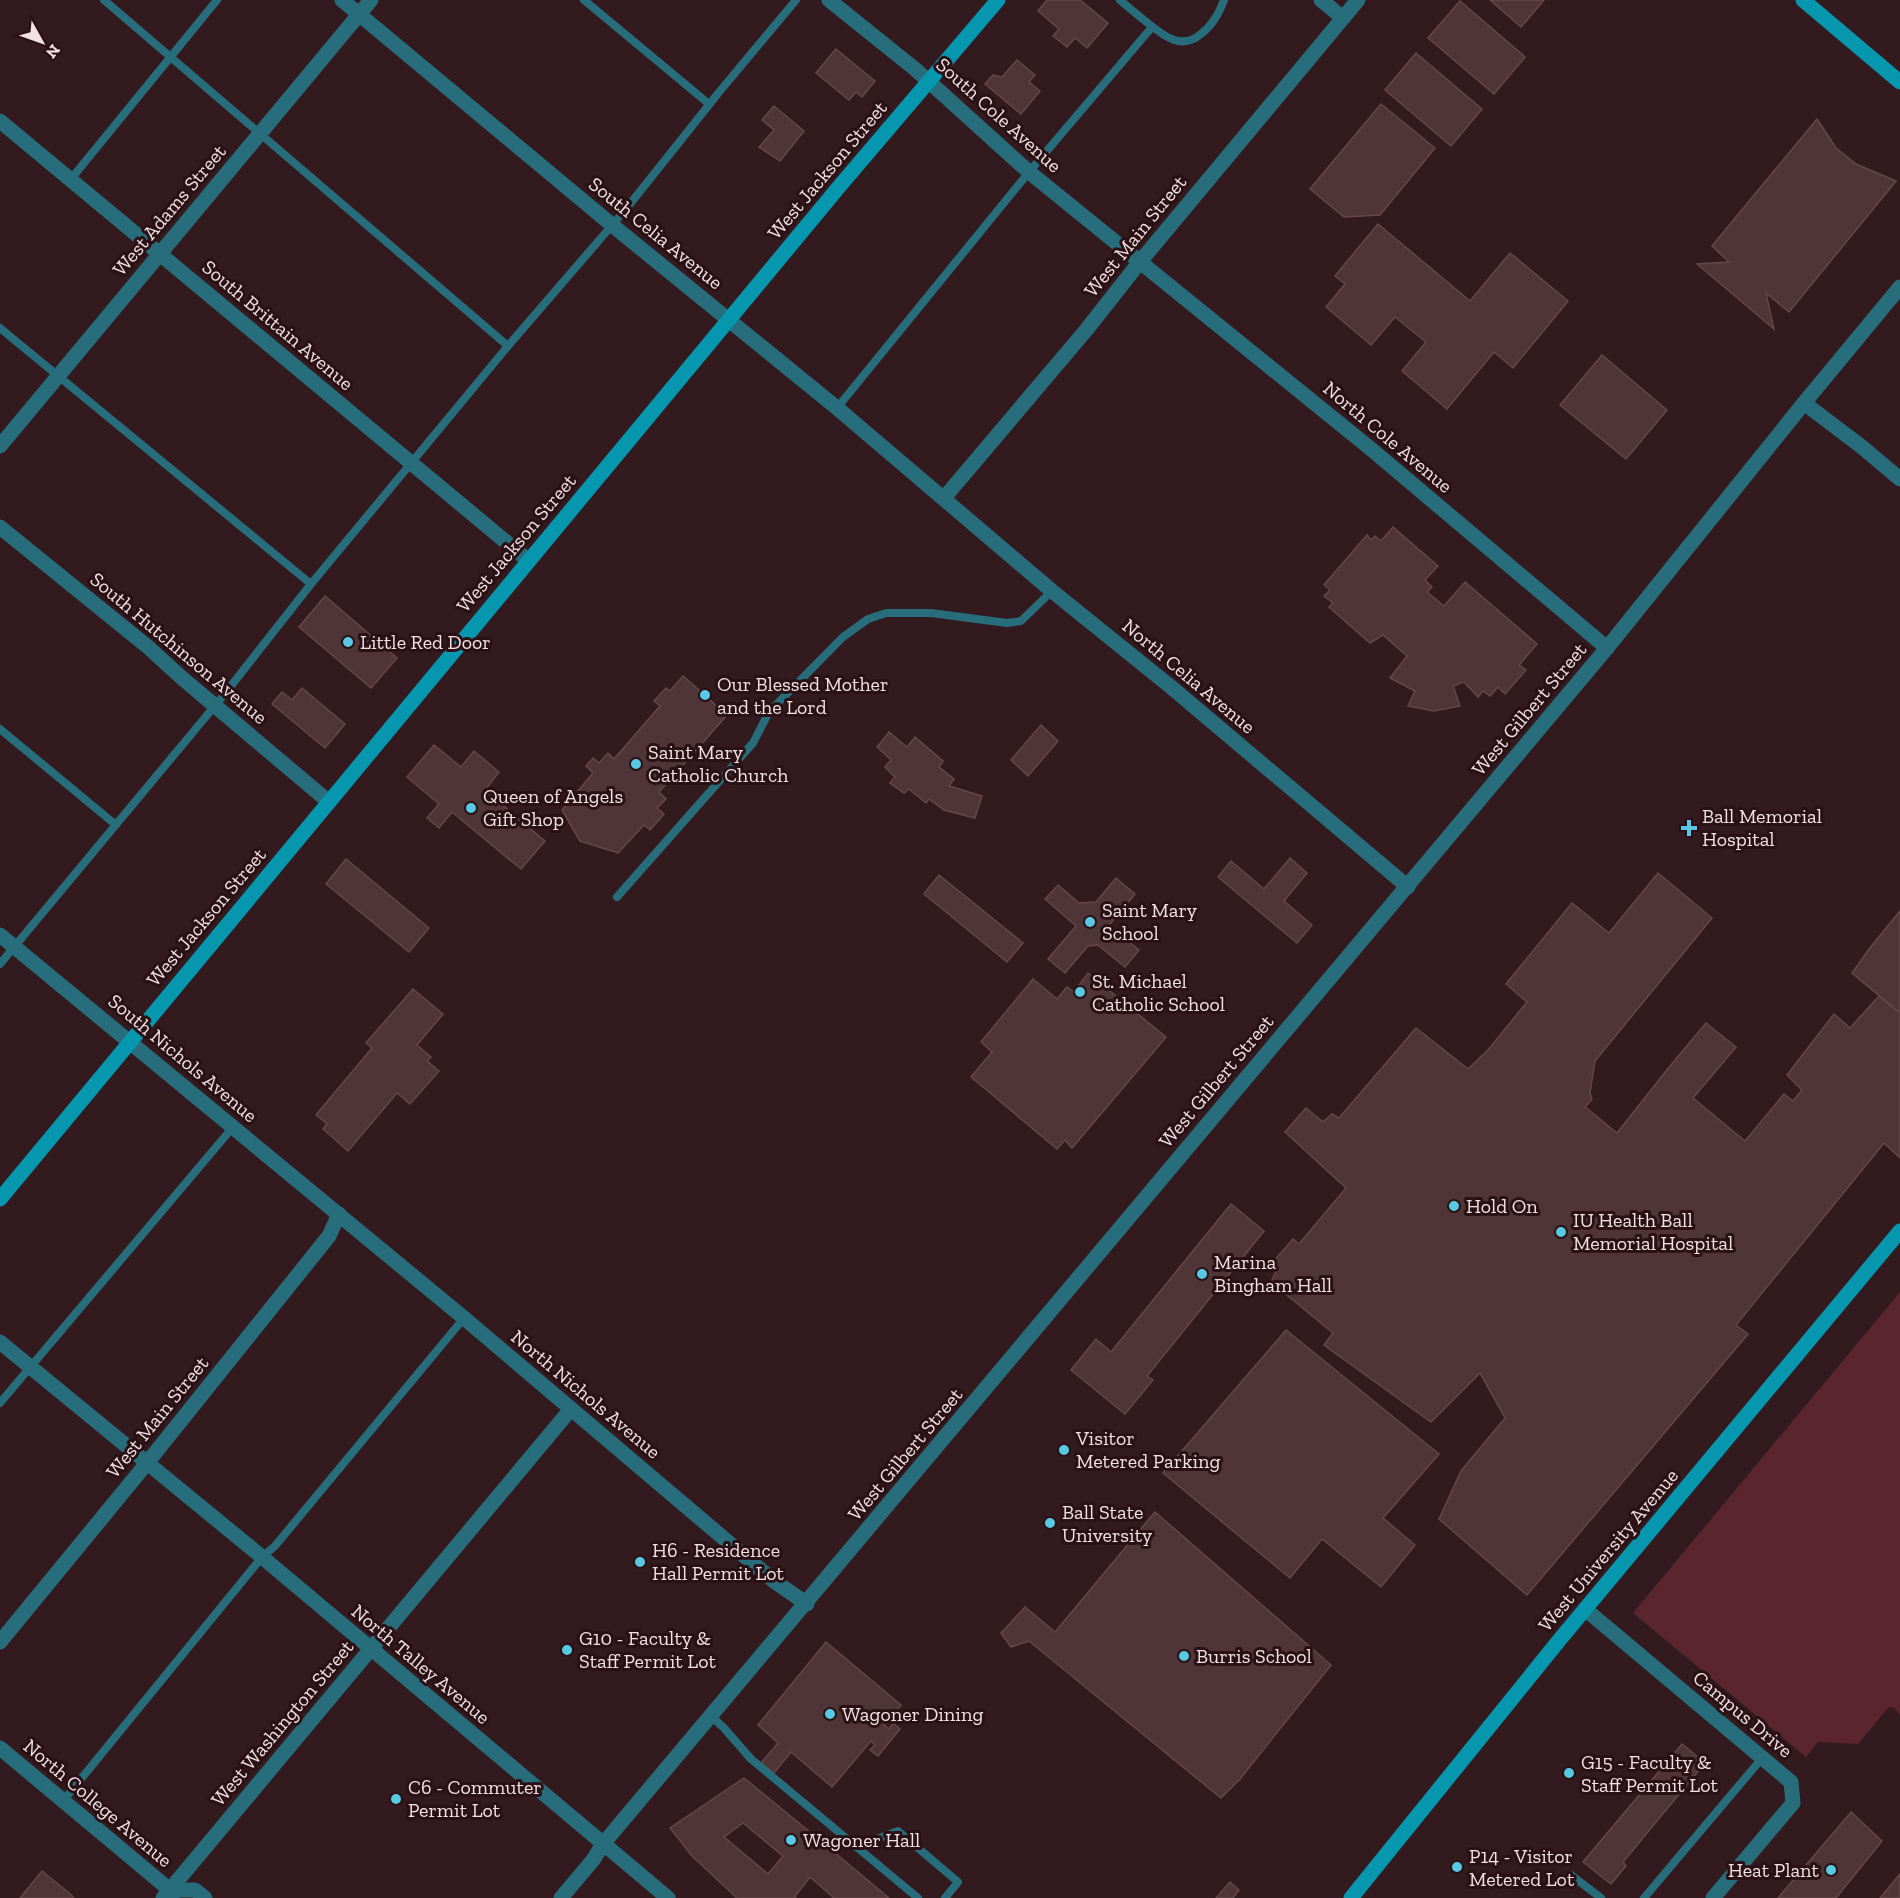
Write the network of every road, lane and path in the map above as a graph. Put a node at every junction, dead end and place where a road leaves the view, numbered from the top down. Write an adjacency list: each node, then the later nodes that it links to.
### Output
1 (104, 0): 17 (lane)
2 (217, 0): 17 (lane)
3 (342, 0): 14 (street, South Celia Avenue)
4 (371, 0): 14 (street, West Adams Street)
5 (584, 0): 20 (lane)
6 (796, 0): 20 (lane)
7 (829, 0): 18 (street, South Cole Avenue)
8 (998, 0): 18 (main road, West Jackson Street)
9 (1120, 0): 16 (lane)
10 (1224, 0): 16 (lane)
11 (1321, 0): 15 (street)
12 (1358, 0): 15 (street, West Main Street)
13 (1803, 0): 19 (main road)
14 (359, 14): 22 (street, West Adams Street); 25 (street, South Celia Avenue)
15 (1343, 18): 27 (street, West Main Street)
16 (1152, 27): 23 (lane)
17 (171, 57): 22 (lane); 24 (lane)
18 (929, 82): 23 (street, South Cole Avenue); 29 (main road, West Jackson Street)
19 (1900, 82)
20 (709, 104): 25 (lane)
21 (0, 120): 24 (street, South Brittain Avenue)
22 (261, 132): 26 (street, West Adams Street); 31 (lane)
23 (1029, 172): 27 (street, South Cole Avenue); 34 (lane)
24 (71, 179): 26 (street, South Brittain Avenue)
25 (612, 225): 29 (street, South Celia Avenue); 31 (lane)
26 (160, 254): 32 (street, West Adams Street); 36 (street, South Brittain Avenue)
27 (1139, 263): 38 (street, West Main Street); 43 (street, North Cole Avenue)
28 (1900, 287): 33 (street, West Gilbert Street)
29 (729, 320): 34 (street, South Celia Avenue); 40 (main road, West Jackson Street)
30 (0, 328): 32 (lane)
31 (508, 346): 36 (lane)
32 (58, 376): 35 (street, West Adams Street); 41 (lane)
33 (1804, 403): 37 (street); 43 (street, West Gilbert Street)
34 (837, 408): 38 (street, South Celia Avenue)
35 (0, 446)
36 (411, 463): 40 (street, South Brittain Avenue); 41 (lane)
37 (1900, 479)
38 (944, 498): 42 (street, North Celia Avenue)
39 (0, 527): 44 (street, South Hutchinson Avenue)
40 (529, 561): 46 (main road, West Jackson Street)
41 (311, 584): 44 (lane)
42 (1052, 591): 48 (street, North Celia Avenue); 49 (lane)
43 (1607, 648): 48 (street, West Gilbert Street)
44 (214, 706): 46 (street, South Hutchinson Avenue); 47 (lane)
45 (0, 729): 47 (lane)
46 (329, 802): 53 (main road, West Jackson Street)
47 (116, 825): 51 (lane)
48 (1408, 887): 65 (street, West Gilbert Street)
49 (617, 897)
50 (0, 934): 51 (street, South Nichols Avenue)
51 (14, 946): 52 (lane); 53 (street, South Nichols Avenue)
52 (0, 964)
53 (130, 1041): 54 (street, South Nichols Avenue); 55 (main road, West Jackson Street)
54 (233, 1127): 56 (street, South Nichols Avenue); 60 (lane)
55 (0, 1199)
56 (339, 1214): 58 (street, North Nichols Avenue); 63 (street, West Main Street)
57 (1900, 1231): 66 (main road, West University Avenue)
58 (464, 1318): 62 (street, North Nichols Avenue); 64 (lane)
59 (0, 1342): 60 (street, North Talley Avenue)
60 (30, 1366): 61 (lane); 63 (street, North Talley Avenue)
61 (0, 1403)
62 (571, 1409): 65 (street, North Nichols Avenue); 68 (street, West Washington Street)
63 (147, 1463): 64 (street, North Talley Avenue); 67 (street, West Main Street)
64 (262, 1557): 68 (street, North Talley Avenue); 72 (lane)
65 (807, 1604): 69 (street, West Gilbert Street)
66 (1585, 1610): 71 (street, Campus Drive); 82 (main road, West University Avenue)
67 (0, 1642)
68 (372, 1649): 73 (street, North Talley Avenue); 76 (street, West Washington Street)
69 (712, 1717): 73 (street, West Gilbert Street); 74 (lane)
70 (0, 1748): 72 (street, North College Avenue)
71 (1763, 1757): 84 (lane); 85 (street, Campus Drive)
72 (63, 1801): 76 (street, North College Avenue)
73 (603, 1844): 78 (street, West Gilbert Street); 79 (street, North Talley Avenue)
74 (856, 1847): 80 (lane); 81 (lane)
75 (1572, 1875): 83 (lane)
76 (168, 1895): 77 (street, North College Avenue)
77 (205, 1898)
78 (561, 1898)
79 (668, 1898)
80 (918, 1898)
81 (945, 1898)
82 (1351, 1898)
83 (1600, 1898)
84 (1644, 1898)
85 (1713, 1898)

